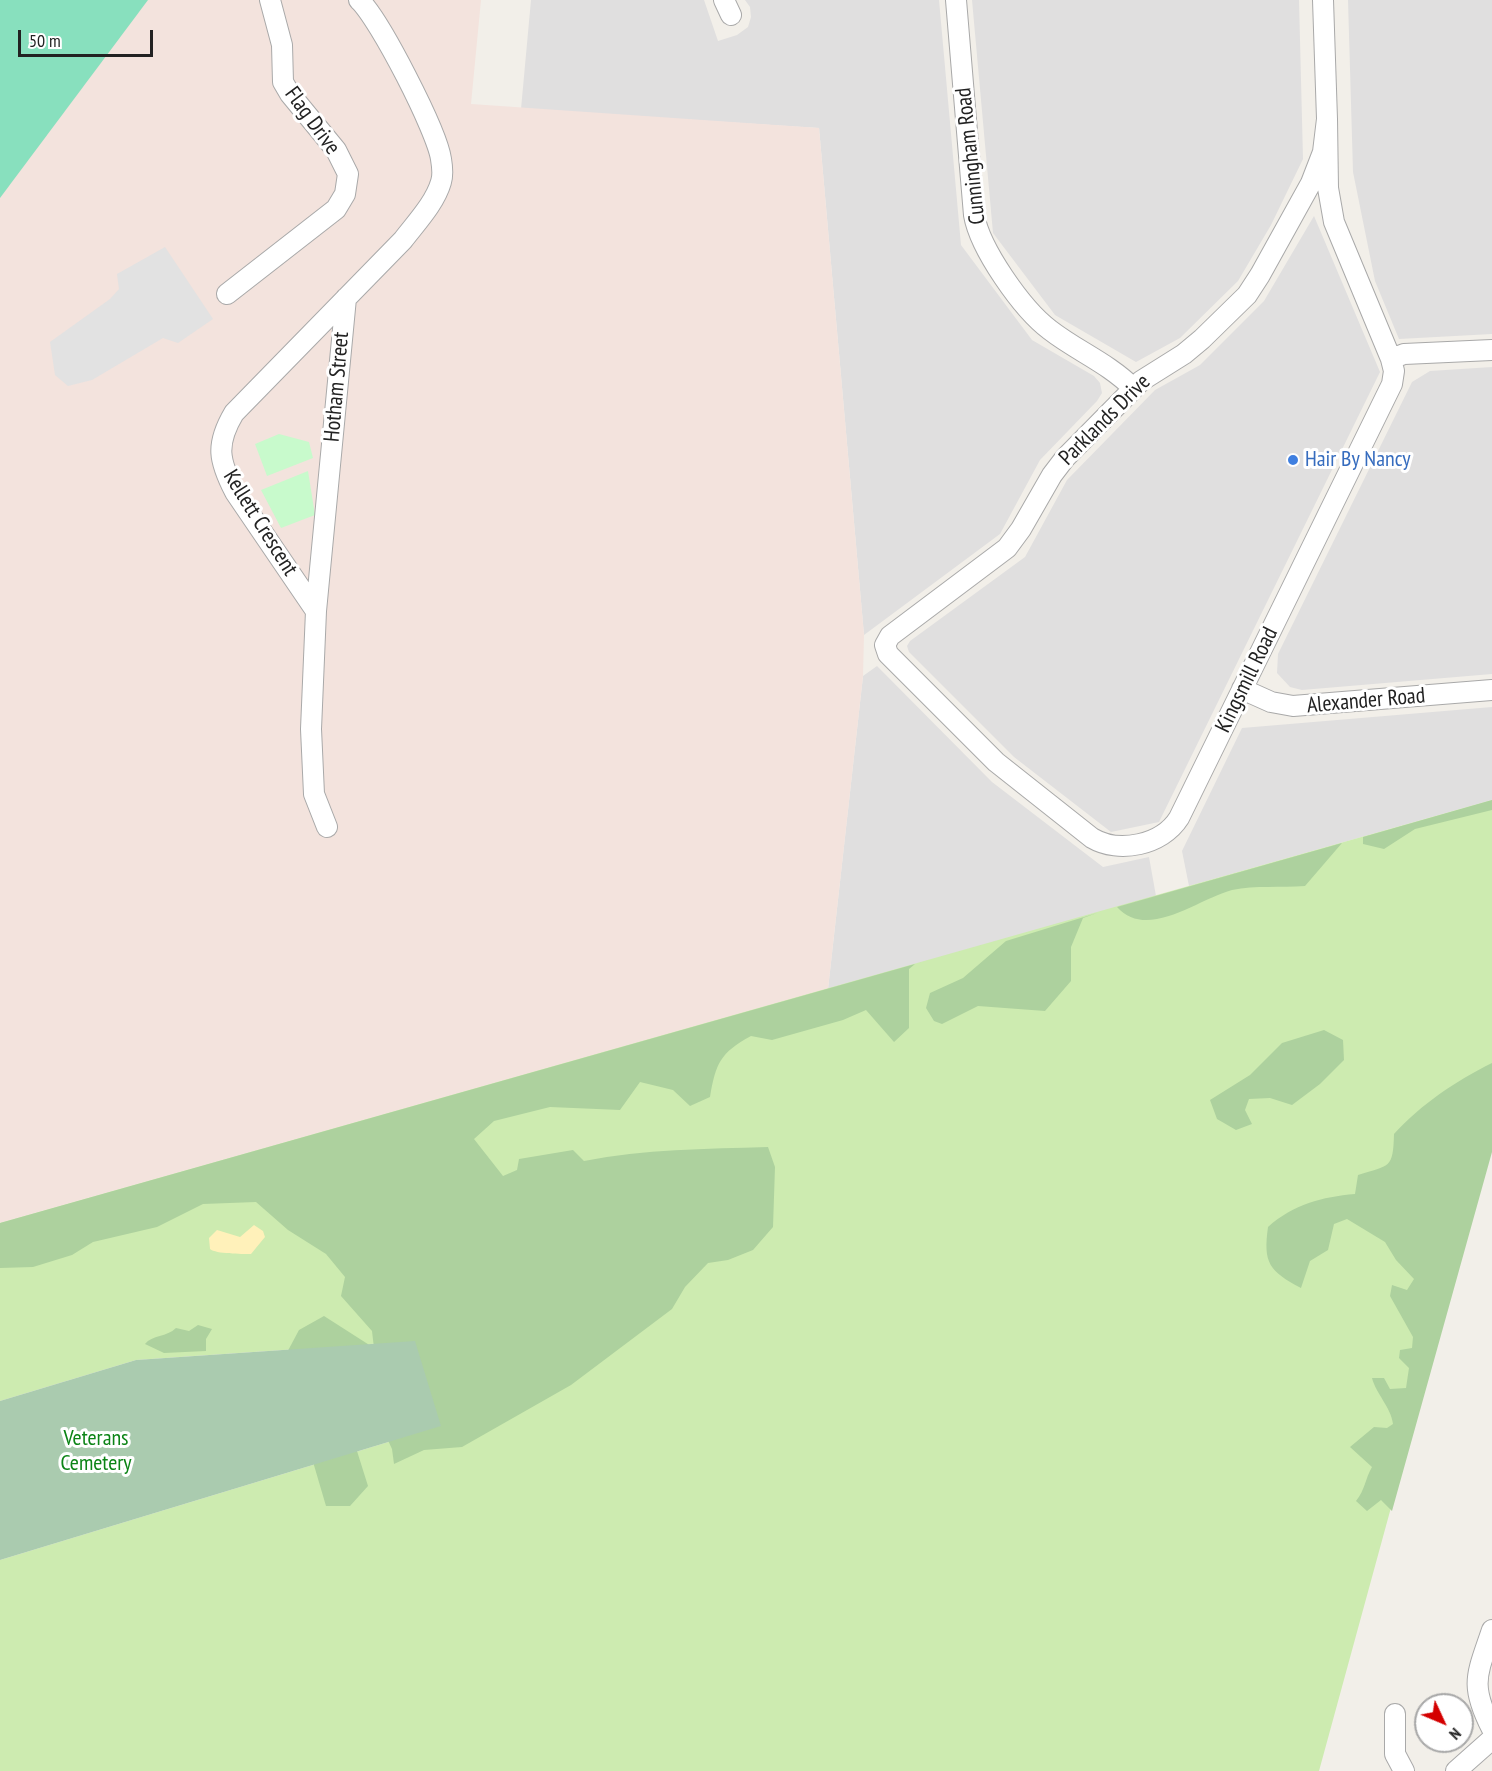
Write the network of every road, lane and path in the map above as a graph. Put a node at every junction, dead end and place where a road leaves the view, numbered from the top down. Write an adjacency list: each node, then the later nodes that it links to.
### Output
1 (270, 0): 6 (street, Flag Drive)
2 (359, 0): 7 (street)
3 (956, 0): 10 (street, Cunningham Road)
4 (1323, 0): 5 (street, Parklands Drive)
5 (1320, 183): 9 (street, Kingsmill Road); 10 (street, Parklands Drive)
6 (227, 294)
7 (346, 298): 11 (street, Hotham Street); 11 (street, Kellett Crescent)
8 (1492, 350): 9 (street)
9 (1391, 359): 13 (street, Kingsmill Road)
10 (1133, 388): 12 (street, Parklands Drive)
11 (316, 611): 15 (street, Hotham Street)
12 (885, 645): 13 (street, Kingsmill Road)
13 (1242, 689): 14 (street, Alexander Road)
14 (1492, 690)
15 (327, 827)
16 (1492, 1630): 18 (street)
17 (1395, 1714): 20 (street)
18 (1492, 1729)
19 (1492, 1739): 21 (street)
20 (1404, 1771)
21 (1456, 1771)

